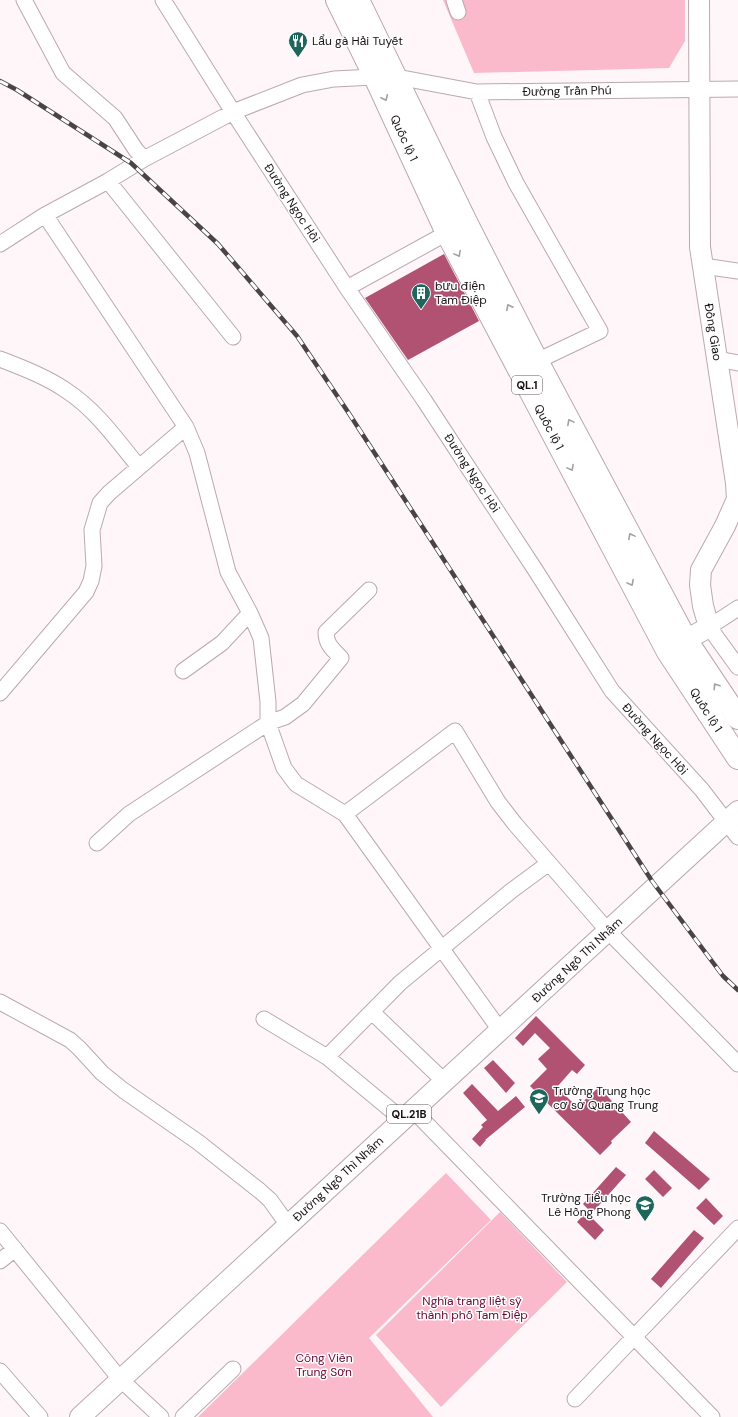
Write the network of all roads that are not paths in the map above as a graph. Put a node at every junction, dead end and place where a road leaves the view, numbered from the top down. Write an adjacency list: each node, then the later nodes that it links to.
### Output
1 (24, 0): 12 (street)
2 (163, 0): 11 (street, Đường Ngọc Hồi)
3 (337, 0): 6 (highway, Quốc lộ 1 / QL.1)
4 (358, 0): 7 (highway, Quốc lộ 1 / QL.1)
5 (699, 0): 9 (main road, Đồng Giao)
6 (375, 77): 7 (highway); 11 (street); 15 (highway, Quốc lộ 1 / QL.1, one-way to 15)
7 (397, 77): 10 (street, Đường Trần Phú); 23 (highway, Quốc lộ 1 / QL.1, one-way to 7)
8 (738, 89): 9 (street, Đường Trần Phú)
9 (699, 90): 10 (street, Đường Trần Phú); 17 (main road, Đồng Giao)
10 (477, 92): 23 (street)
11 (232, 112): 12 (street); 19 (street, Đường Ngọc Hồi)
12 (144, 159): 13 (street)
13 (108, 181): 14 (street); 20 (street)
14 (45, 215): 16 (street); 25 (street)
15 (447, 233): 19 (street); 37 (highway, Quốc lộ 1 / QL.1, one-way to 37)
16 (0, 244)
17 (703, 266): 18 (street); 22 (main road, Đồng Giao)
18 (738, 271)
19 (347, 288): 39 (street, Đường Ngọc Hồi)
20 (233, 337)
21 (0, 359): 26 (street)
22 (717, 359): 24 (street); 30 (main road, Đồng Giao)
23 (537, 361): 31 (highway, Quốc lộ 1 / QL.1, one-way to 23)
24 (738, 363)
25 (186, 427): 26 (street); 29 (street)
26 (139, 467): 34 (street)
27 (369, 590): 36 (street)
28 (738, 608): 30 (street)
29 (250, 613): 33 (street); 36 (street)
30 (709, 627): 31 (main road); 32 (street)
31 (686, 640): 35 (highway, Quốc lộ 1 / QL.1, one-way to 31)
32 (738, 667)
33 (183, 672)
34 (0, 693)
35 (738, 718)
36 (268, 723): 38 (street); 40 (street)
37 (738, 758)
38 (345, 814): 41 (street); 43 (street)
39 (734, 823): 42 (main road, Đường Ngô Thì Nhậm / QL.21B)
40 (97, 843)
41 (549, 863): 42 (street); 43 (street)
42 (608, 932): 47 (main road, Đường Ngô Thì Nhậm / QL.21B); 49 (street)
43 (442, 949): 45 (street); 47 (street)
44 (0, 1002): 52 (street)
45 (372, 1012): 48 (street); 50 (street)
46 (264, 1019): 48 (street)
47 (500, 1030): 50 (main road, Đường Ngô Thì Nhậm / QL.21B)
48 (327, 1057): 51 (street)
49 (738, 1064)
50 (444, 1081): 51 (main road, Đường Ngô Thì Nhậm / QL.21B)
51 (408, 1115): 52 (main road, Đường Ngô Thì Nhậm / QL.21B); 57 (street)
52 (288, 1225): 60 (main road, Đường Ngô Thì Nhậm / QL.21B)
53 (738, 1228): 57 (street)
54 (0, 1231): 55 (street)
55 (15, 1249): 56 (street); 60 (street)
56 (0, 1261)
57 (634, 1337): 61 (street); 66 (street)
58 (233, 1370): 65 (street)
59 (0, 1371): 62 (street)
60 (120, 1379): 63 (main road, Đường Ngô Thì Nhậm / QL.21B); 64 (street)
61 (575, 1399)
62 (40, 1417)
63 (80, 1417)
64 (161, 1417)
65 (183, 1417)
66 (712, 1417)

